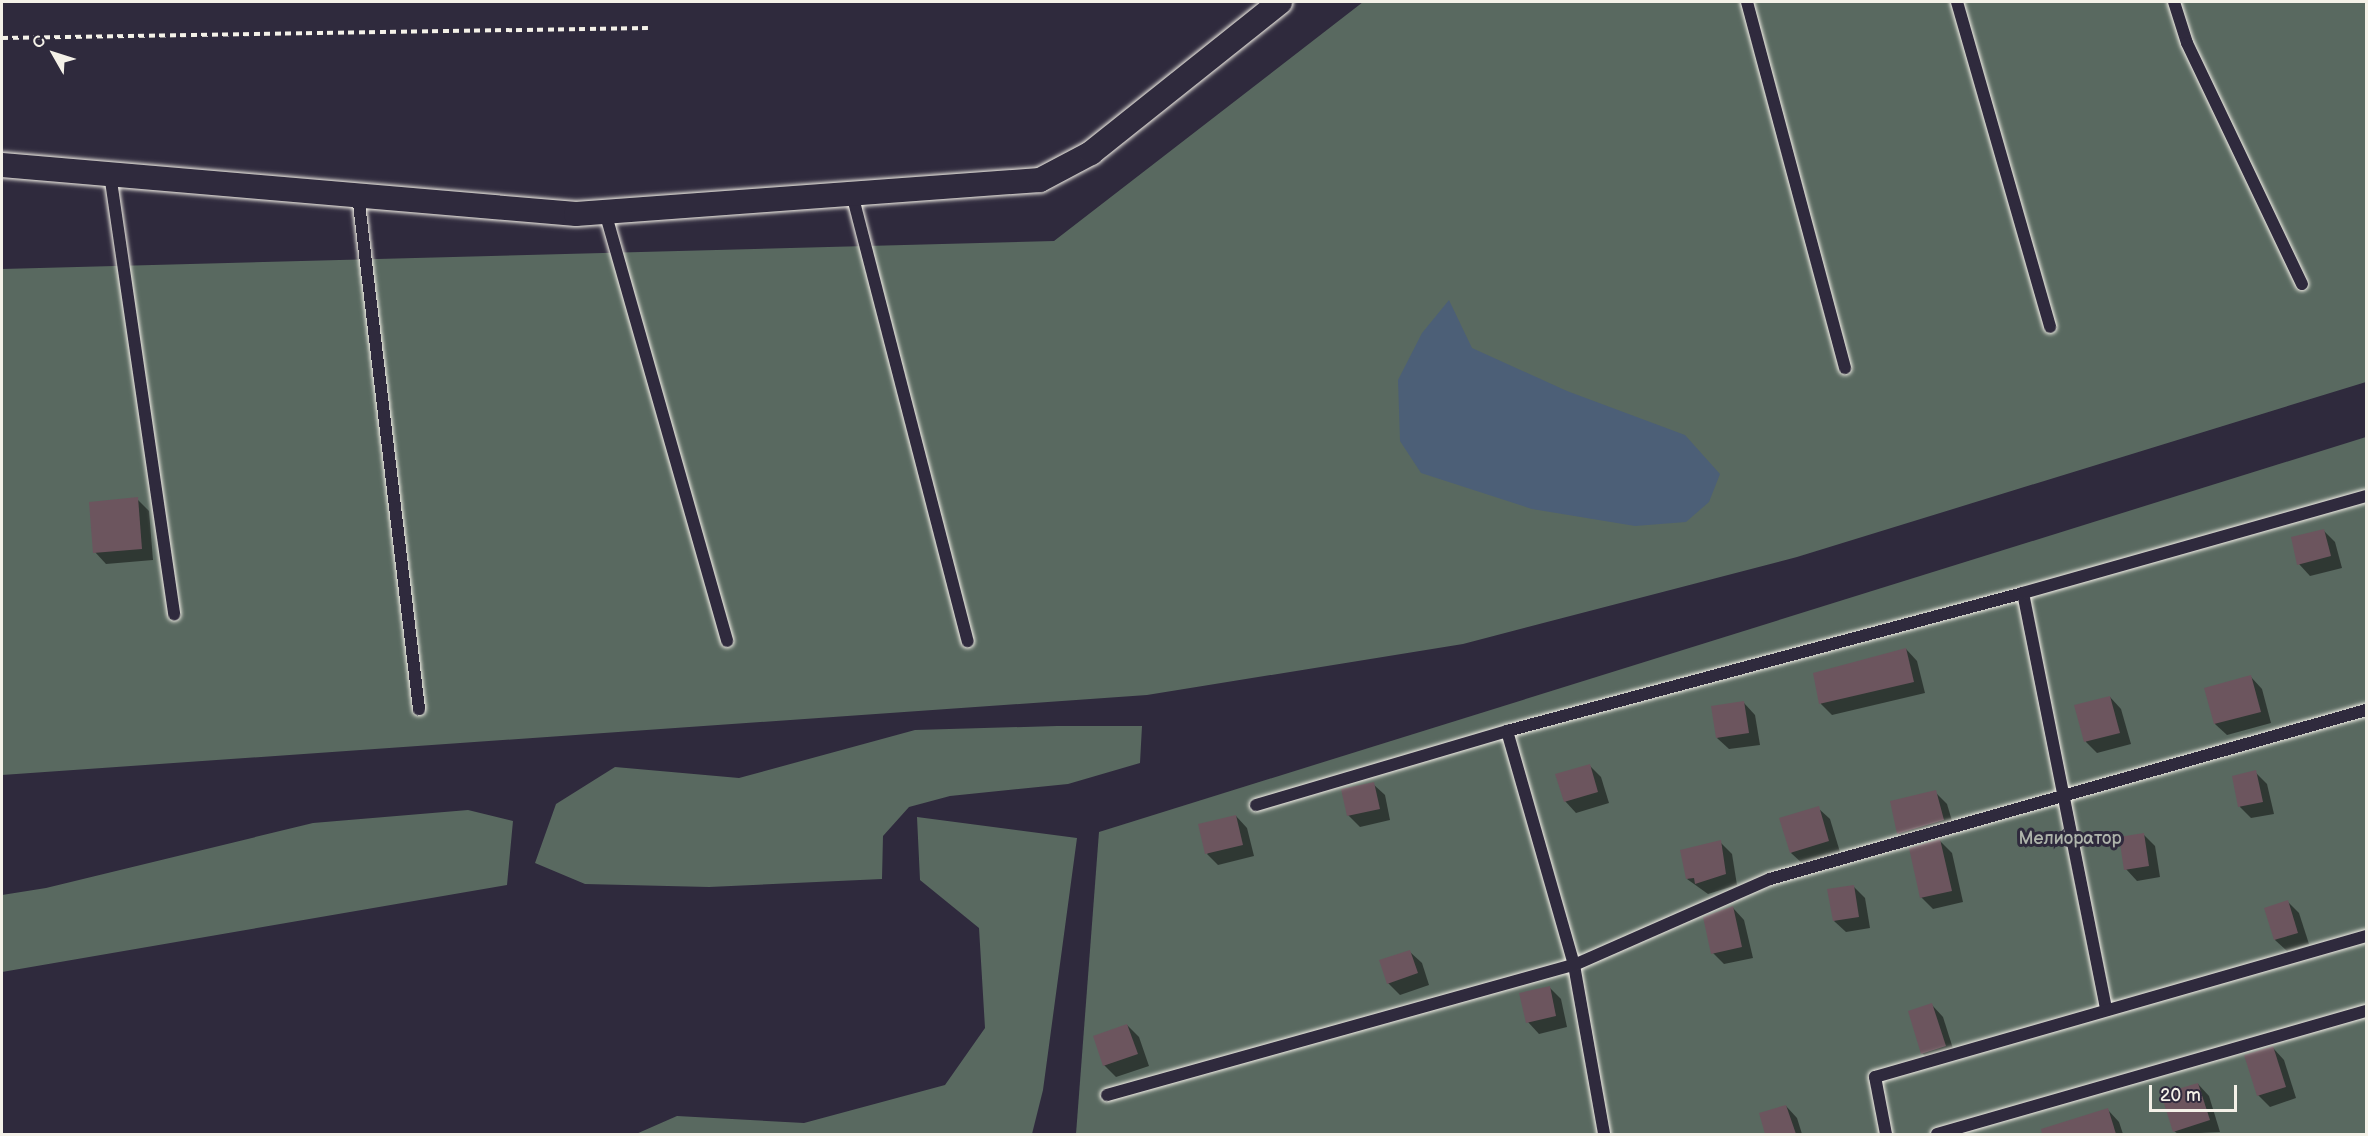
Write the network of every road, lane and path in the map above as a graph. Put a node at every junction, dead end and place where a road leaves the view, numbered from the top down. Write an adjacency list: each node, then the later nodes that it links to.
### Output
1 (1280, 2): 9 (street)
2 (1748, 2): 14 (lane)
3 (1957, 2): 13 (lane)
4 (2174, 2): 12 (lane)
5 (648, 28): 6 (path)
6 (2, 38)
7 (2, 165): 8 (street)
8 (110, 174): 10 (street); 17 (lane)
9 (852, 194): 11 (street); 19 (lane)
10 (358, 195): 11 (street); 20 (lane)
11 (605, 212): 18 (lane)
12 (2302, 284)
13 (2050, 327)
14 (1845, 368)
15 (2367, 496): 16 (lane)
16 (2023, 593): 22 (lane); 23 (lane)
17 (174, 614)
18 (727, 641)
19 (968, 641)
20 (419, 709)
21 (2367, 710): 23 (lane)
22 (1507, 731): 24 (lane); 26 (lane)
23 (2063, 795): 26 (lane); 27 (lane)
24 (1256, 806)
25 (2367, 936): 27 (lane)
26 (1574, 965): 29 (lane); 30 (lane)
27 (2106, 1010): 31 (lane)
28 (2367, 1011): 32 (lane)
29 (1107, 1095)
30 (1604, 1134)
31 (1886, 1134)
32 (1937, 1134)

